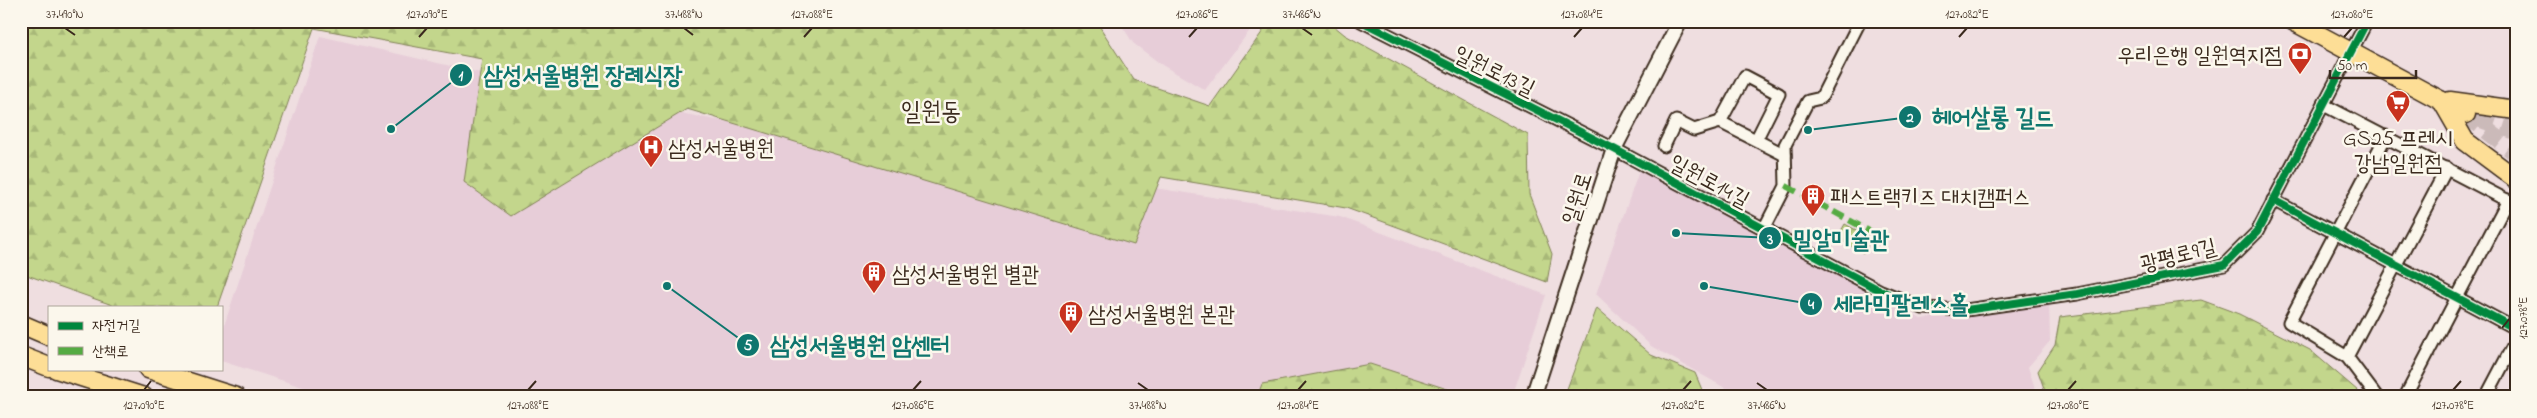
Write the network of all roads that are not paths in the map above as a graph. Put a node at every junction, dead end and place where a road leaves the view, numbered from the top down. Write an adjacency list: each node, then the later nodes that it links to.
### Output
1 (1362, 21): 15 (street, 일원로13길)
2 (1680, 21): 15 (street, 일원로)
3 (1860, 21): 16 (street)
4 (2294, 21): 6 (main road)
5 (2367, 21): 6 (street, 광평로9길)
6 (2352, 52): 7 (main road); 8 (street, 광평로9길)
7 (2442, 100): 9 (main road); 10 (main road); 18 (main road)
8 (2324, 105): 12 (street); 19 (street, 광평로9길)
9 (2516, 110)
10 (2466, 114)
11 (1720, 122): 13 (street); 13 (street); 14 (street)
12 (2386, 136): 17 (street); 22 (street)
13 (1756, 140): 16 (street)
14 (1664, 146)
15 (1614, 149): 21 (street, 일원로14길); 37 (street, 일원로)
16 (1785, 155): 21 (street)
17 (2447, 168): 20 (street); 23 (street)
18 (2516, 179)
19 (2273, 200): 22 (street); 25 (street, 광평로9길)
20 (2512, 202): 24 (street)
21 (1764, 229): 25 (street, 일원로14길)
22 (2335, 233): 23 (street); 31 (street)
23 (2396, 265): 24 (street); 31 (street)
24 (2456, 297): 27 (street); 39 (street)
25 (1923, 308)
26 (21, 324): 28 (main road)
27 (2516, 329)
28 (48, 336)
29 (2516, 340): 40 (street)
30 (21, 356): 32 (main road)
31 (2347, 357): 38 (street)
32 (48, 367)
33 (59, 370): 35 (main road)
34 (151, 370): 36 (main road)
35 (144, 397)
36 (236, 397)
37 (1533, 397)
38 (2377, 397)
39 (2405, 397)
40 (2486, 397)

